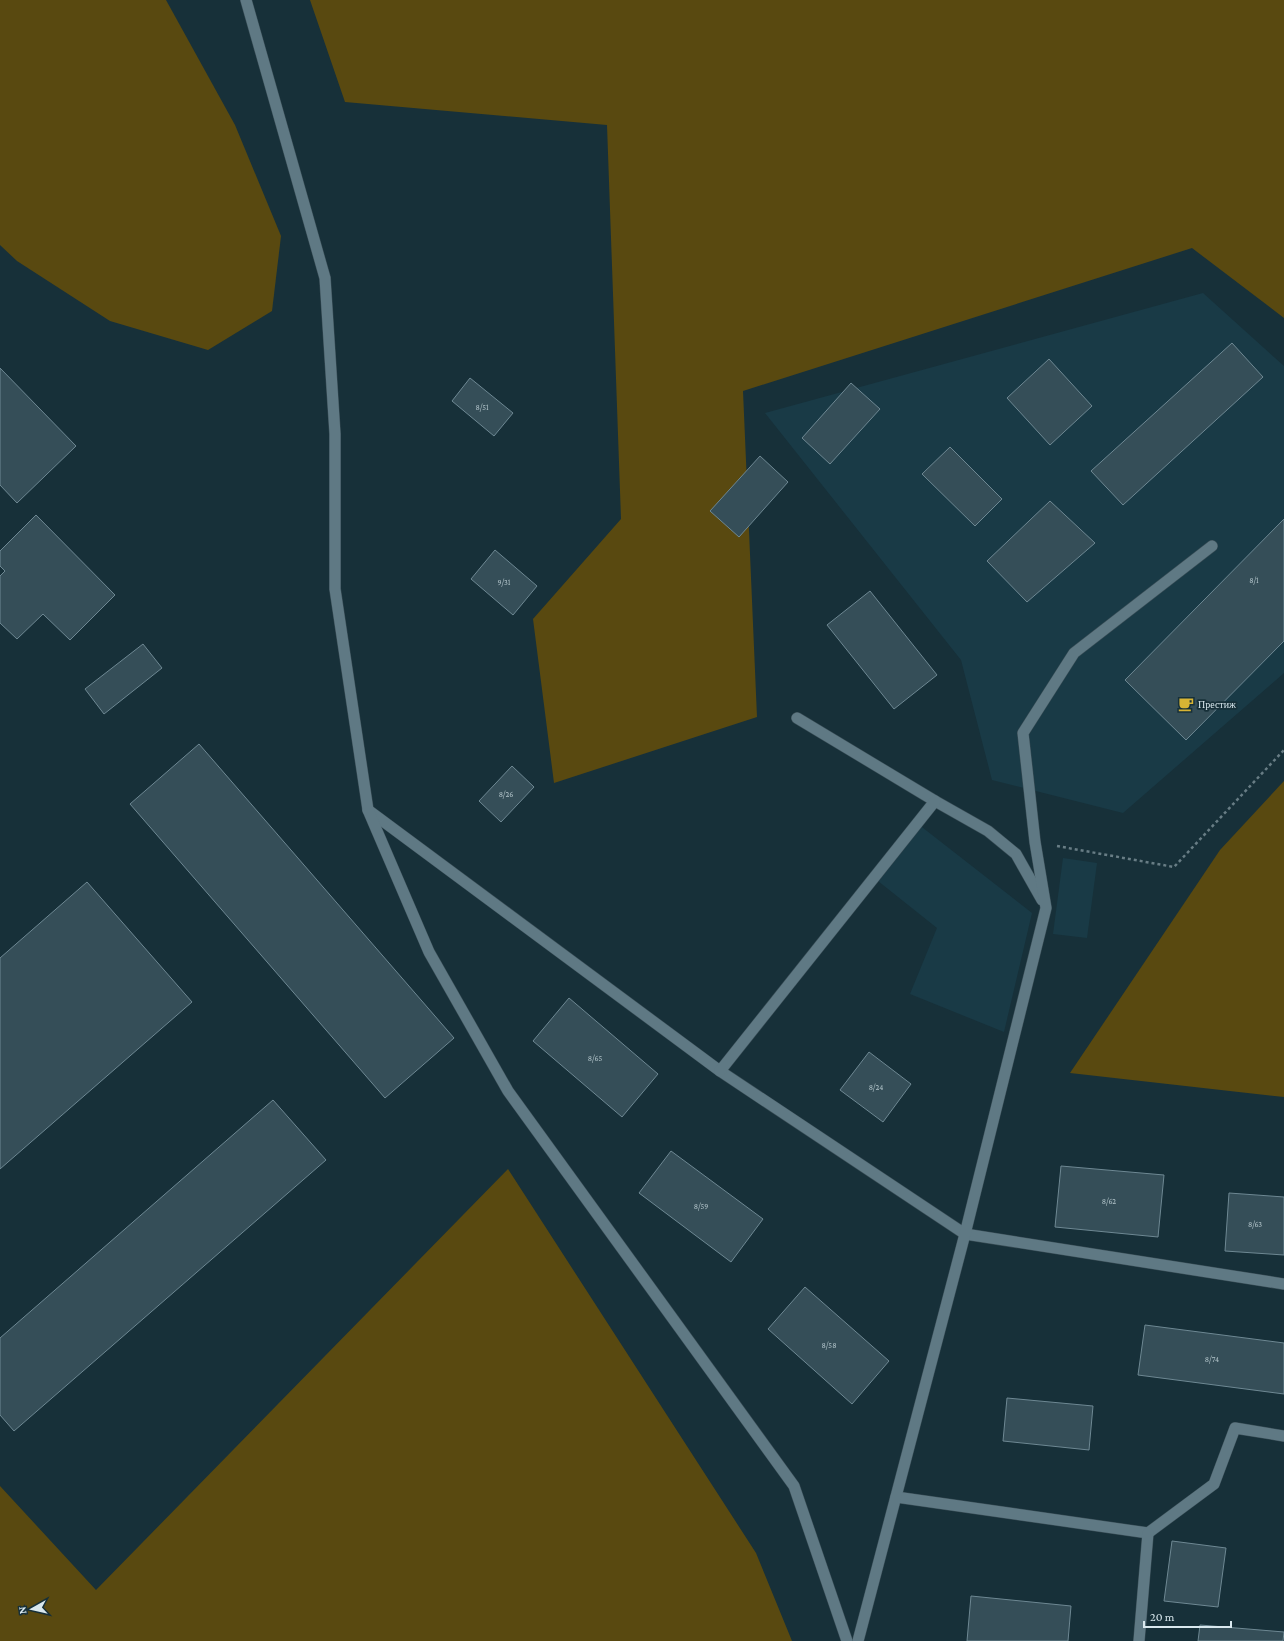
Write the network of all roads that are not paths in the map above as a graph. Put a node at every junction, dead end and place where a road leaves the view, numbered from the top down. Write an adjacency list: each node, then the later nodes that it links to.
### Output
1 (246, 0): 5 (street)
2 (1212, 546): 6 (street)
3 (797, 718): 4 (street)
4 (935, 801): 6 (street); 7 (street)
5 (368, 810): 7 (street); 13 (street)
6 (1046, 908): 8 (street)
7 (720, 1070): 8 (street)
8 (965, 1234): 9 (street); 11 (street)
9 (1284, 1284)
10 (1284, 1436): 12 (street)
11 (896, 1497): 12 (street); 14 (street)
12 (1148, 1533): 15 (street)
13 (847, 1641)
14 (858, 1641)
15 (1139, 1641)

